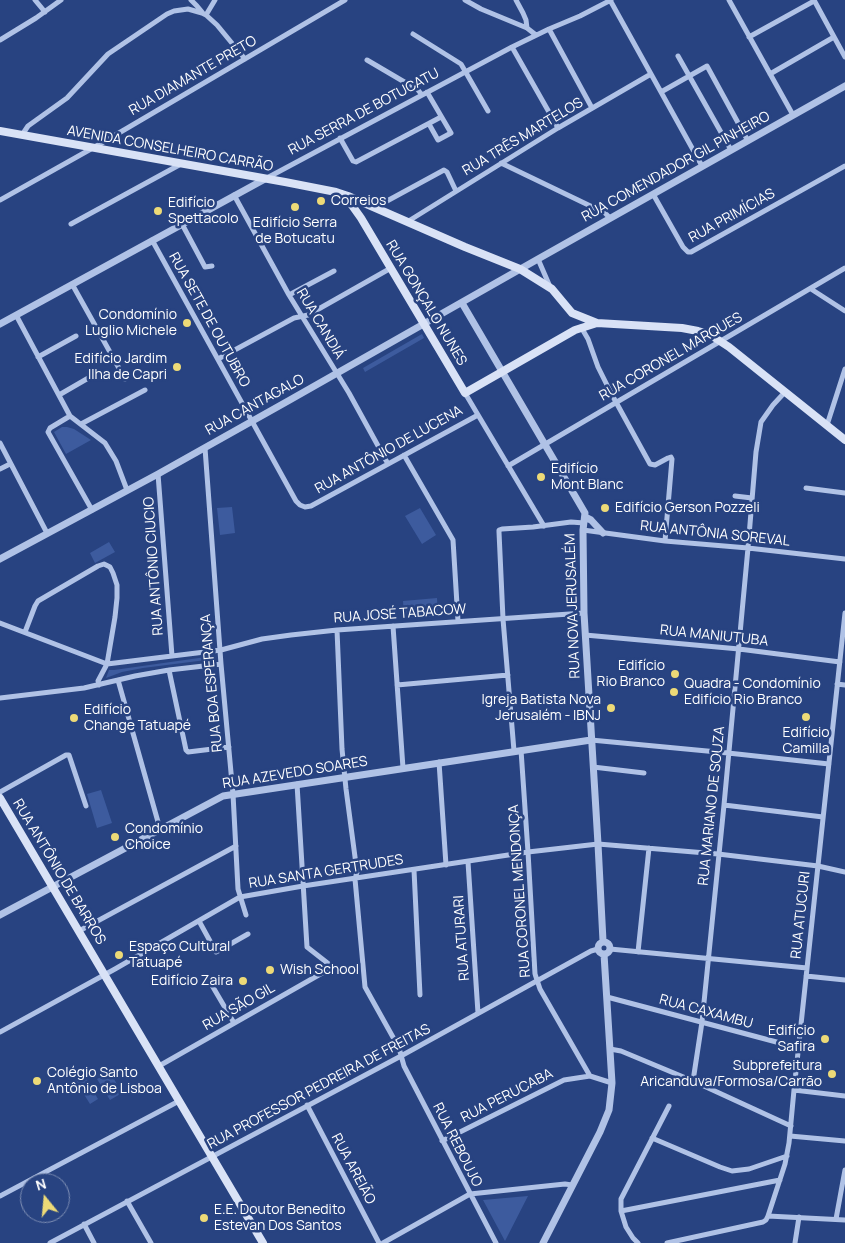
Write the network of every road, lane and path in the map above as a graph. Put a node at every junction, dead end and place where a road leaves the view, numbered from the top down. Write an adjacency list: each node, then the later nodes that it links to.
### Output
1 (35, 0): 11 (street)
2 (61, 0): 11 (street)
3 (192, 0): 12 (street)
4 (214, 0): 12 (street)
5 (345, 0): 23 (street, RUA DIAMANTE PRETO)
6 (466, 0): 13 (street)
7 (516, 0): 13 (street)
8 (610, 0): 14 (street, RUA SERRA DE BOTUCATU); 26 (street)
9 (729, 0): 17 (street)
10 (814, 0): 17 (street); 18 (street)
11 (45, 12): 19 (street)
12 (204, 14): 23 (street); 39 (street)
13 (526, 28): 16 (street)
14 (550, 28): 16 (street, RUA SERRA DE BOTUCATU); 32 (street)
15 (413, 34): 25 (street)
16 (536, 35): 20 (street, RUA SERRA DE BOTUCATU)
17 (749, 37): 27 (street)
18 (834, 37): 22 (street); 27 (street)
19 (0, 40)
20 (512, 47): 25 (street, RUA SERRA DE BOTUCATU); 37 (street)
21 (678, 56): 28 (street)
22 (845, 56)
23 (245, 59): 42 (street, RUA DIAMANTE PRETO)
24 (367, 60): 31 (street)
25 (466, 71): 31 (street, RUA SERRA DE BOTUCATU); 33 (street)
26 (651, 74): 30 (street); 32 (street, RUA TRÊS MARTELOS)
27 (770, 74): 34 (street)
28 (689, 76): 30 (street); 41 (street); 43 (street)
29 (844, 88): 34 (street, RUA COMENDADOR GIL PINHEIRO)
30 (661, 92): 46 (street)
31 (424, 93): 35 (street); 40 (street, RUA SERRA DE BOTUCATU)
32 (592, 108): 37 (street, RUA TRÊS MARTELOS)
33 (488, 111)
34 (793, 115): 41 (street, RUA COMENDADOR GIL PINHEIRO)
35 (441, 117): 36 (street); 36 (street)
36 (429, 124): 40 (street)
37 (558, 128): 44 (street, RUA TRÊS MARTELOS)
38 (0, 131): 39 (main road, AVENIDA CONSELHEIRO CARRÃO)
39 (22, 135): 42 (main road, AVENIDA CONSELHEIRO CARRÃO)
40 (340, 138): 48 (street, RUA SERRA DE BOTUCATU)
41 (748, 141): 43 (street, RUA COMENDADOR GIL PINHEIRO)
42 (93, 148): 45 (main road, AVENIDA CONSELHEIRO CARRÃO); 53 (street, RUA DIAMANTE PRETO)
43 (731, 150): 46 (street, RUA COMENDADOR GIL PINHEIRO)
44 (501, 163): 49 (street, RUA TRÊS MARTELOS); 56 (street)
45 (182, 164): 48 (main road, AVENIDA CONSELHEIRO CARRÃO); 58 (street)
46 (702, 166): 51 (street, RUA COMENDADOR GIL PINHEIRO)
47 (845, 166): 51 (street, RUA PRIMÍCIAS)
48 (265, 179): 50 (main road, AVENIDA CONSELHEIRO CARRÃO); 52 (street, RUA SERRA DE BOTUCATU)
49 (456, 191): 54 (street); 57 (street, RUA TRÊS MARTELOS)
50 (336, 192): 54 (main road, AVENIDA CONSELHEIRO CARRÃO); 55 (main road)
51 (653, 194): 56 (street, RUA COMENDADOR GIL PINHEIRO)
52 (234, 195): 59 (street, RUA SERRA DE BOTUCATU); 70 (street, RUA CANDIÁ)
53 (0, 200)
54 (372, 206): 55 (main road); 57 (main road, AVENIDA CONSELHEIRO CARRÃO)
55 (361, 218): 63 (main road, RUA GONÇALO NUNES)
56 (610, 218): 61 (street, RUA COMENDADOR GIL PINHEIRO)
57 (407, 222): 65 (main road, AVENIDA CONSELHEIRO CARRÃO)
58 (72, 224)
59 (182, 224): 60 (street, RUA SERRA DE BOTUCATU); 62 (street)
60 (152, 240): 67 (street, RUA SERRA DE BOTUCATU); 83 (street, RUA SETE DE OUTUBRO)
61 (538, 259): 65 (street, RUA COMENDADOR GIL PINHEIRO); 68 (street, AVENIDA CONSELHEIRO CARRÃO)
62 (212, 266)
63 (391, 268): 75 (street); 78 (main road, RUA GONÇALO NUNES)
64 (845, 268): 69 (street, RUA CORONEL MARQUES)
65 (520, 269): 68 (main road, AVENIDA CONSELHEIRO CARRÃO); 71 (street, RUA CANTAGALO)
66 (334, 271): 70 (street)
67 (72, 284): 74 (street, RUA SERRA DE BOTUCATU); 88 (street)
68 (552, 289): 73 (main road, AVENIDA CONSELHEIRO CARRÃO)
69 (811, 289): 72 (street); 81 (street, RUA CORONEL MARQUES)
70 (289, 295): 75 (street, RUA CANDIÁ)
71 (462, 303): 78 (street, RUA CANTAGALO); 85 (street, RUA NOVA JERUSALÉM)
72 (845, 311)
73 (572, 313): 76 (main road, AVENIDA CONSELHEIRO CARRÃO); 79 (main road)
74 (16, 315): 77 (street, RUA SERRA DE BOTUCATU); 82 (street)
75 (302, 317): 83 (street); 87 (street, RUA CANDIÁ)
76 (597, 323): 79 (main road); 81 (main road, AVENIDA CONSELHEIRO CARRÃO)
77 (0, 324)
78 (424, 325): 87 (street, RUA CANTAGALO); 90 (main road, RUA GONÇALO NUNES)
79 (578, 328): 85 (main road); 93 (street)
80 (76, 336): 82 (street)
81 (721, 341): 91 (main road, AVENIDA CONSELHEIRO CARRÃO); 93 (street, RUA CORONEL MARQUES)
82 (38, 356): 92 (street)
83 (218, 360): 96 (street, RUA SETE DE OUTUBRO)
84 (845, 369): 98 (street)
85 (502, 372): 90 (main road); 101 (street, RUA NOVA JERUSALÉM)
86 (97, 373): 92 (street)
87 (336, 374): 96 (street, RUA CANTAGALO); 105 (street, RUA CANDIÁ)
88 (125, 379)
89 (144, 390): 97 (street)
90 (467, 392): 94 (street, RUA GONÇALO NUNES)
91 (785, 392): 98 (main road, AVENIDA CONSELHEIRO CARRÃO); 113 (street, RUA MARIANO DE SOUZA)
92 (59, 395): 95 (street)
93 (615, 403): 101 (street, RUA CORONEL MARQUES); 120 (street)
94 (478, 414): 103 (street, RUA ANTÔNIO DE LUCENA); 106 (street, RUA GONÇALO NUNES)
95 (70, 416): 97 (street); 115 (street)
96 (252, 422): 102 (street, RUA CANTAGALO); 114 (street, RUA SETE DE OUTUBRO)
97 (81, 424): 110 (street)
98 (827, 425): 99 (main road, AVENIDA CONSELHEIRO CARRÃO)
99 (845, 440)
100 (0, 443): 104 (street)
101 (545, 444): 106 (street, RUA CORONEL MARQUES); 116 (street, RUA NOVA JERUSALÉM)
102 (205, 448): 108 (street, RUA CANTAGALO); 134 (street, RUA BOA ESPERANÇA)
103 (404, 455): 105 (street, RUA ANTÔNIO DE LUCENA); 127 (street)
104 (10, 464): 107 (street); 119 (street)
105 (388, 464): 114 (street, RUA ANTÔNIO DE LUCENA)
106 (508, 466): 117 (street, RUA GONÇALO NUNES)
107 (0, 470)
108 (158, 474): 110 (street, RUA CANTAGALO); 135 (street, RUA ANTÔNIO CIUCIO)
109 (806, 488): 111 (street)
110 (127, 490): 115 (street, RUA CANTAGALO)
111 (845, 493)
112 (736, 496): 113 (street)
113 (752, 498): 121 (street, RUA MARIANO DE SOUZA)
114 (310, 506)
115 (92, 510): 119 (street, RUA CANTAGALO)
116 (584, 524): 117 (street, RUA CORONEL MENDONÇA); 118 (street, RUA ANTÔNIA SOREVAL); 118 (street); 124 (street, RUA NOVA JERUSALÉM)
117 (544, 526): 126 (street, RUA CORONEL MENDONÇA)
118 (603, 533): 120 (street, RUA ANTÔNIA SOREVAL)
119 (47, 534): 123 (street, RUA CANTAGALO)
120 (665, 541): 121 (street, RUA ANTÔNIA SOREVAL)
121 (748, 548): 122 (street, RUA ANTÔNIA SOREVAL); 133 (street, RUA MARIANO DE SOUZA)
122 (845, 558)
123 (0, 559)
124 (584, 613): 126 (street, RUA JOSÉ TABACOW); 132 (street, RUA NOVA JERUSALÉM)
125 (845, 613): 136 (street, RUA ATUCURI)
126 (503, 618): 127 (street, RUA JOSÉ TABACOW); 140 (street, RUA CORONEL MENDONÇA)
127 (458, 621): 129 (street, RUA JOSÉ TABACOW)
128 (0, 623): 131 (street)
129 (393, 626): 130 (street, RUA JOSÉ TABACOW); 144 (street)
130 (337, 630): 134 (street, RUA JOSÉ TABACOW); 156 (street, RUA REBOUJO)
131 (25, 632): 137 (street); 137 (street)
132 (585, 635): 133 (street, RUA MANIUTUBA); 147 (street, RUA NOVA JERUSALÉM)
133 (738, 649): 136 (street, RUA MANIUTUBA); 150 (street, RUA MARIANO DE SOUZA)
134 (221, 650): 135 (street, RUA JOSÉ TABACOW); 138 (street, RUA BOA ESPERANÇA)
135 (172, 656): 137 (street, RUA JOSÉ TABACOW)
136 (840, 662): 142 (street, RUA ATUCURI)
137 (107, 664): 143 (street)
138 (221, 664): 139 (street); 148 (street, RUA BOA ESPERANÇA)
139 (169, 670): 141 (street); 148 (street)
140 (508, 675): 144 (street); 149 (street, RUA CORONEL MENDONÇA)
141 (118, 680): 143 (street); 164 (street)
142 (837, 684): 145 (street); 152 (street, RUA ATUCURI)
143 (99, 685): 146 (street)
144 (397, 685): 154 (street)
145 (845, 685)
146 (0, 698)
147 (592, 740): 149 (street, RUA AZEVEDO SOARES); 150 (street); 153 (street, RUA NOVA JERUSALÉM)
148 (229, 747): 159 (street, RUA BOA ESPERANÇA)
149 (517, 751): 151 (street, RUA AZEVEDO SOARES); 168 (street, RUA CORONEL MENDONÇA)
150 (728, 753): 152 (street); 161 (street, RUA MARIANO DE SOUZA)
151 (439, 762): 154 (street, RUA AZEVEDO SOARES); 171 (street)
152 (829, 764): 163 (street, RUA ATUCURI)
153 (593, 767): 155 (street); 165 (street, RUA NOVA JERUSALÉM)
154 (403, 768): 156 (street, RUA AZEVEDO SOARES)
155 (644, 772)
156 (345, 777): 157 (street, RUA AZEVEDO SOARES); 175 (street, RUA REBOUJO)
157 (297, 784): 159 (street, RUA AZEVEDO SOARES); 177 (street)
158 (0, 792): 162 (street)
159 (233, 794): 164 (street, RUA AZEVEDO SOARES); 166 (street, RUA BOA ESPERANÇA)
160 (0, 798): 176 (main road, RUA ANTÔNIO DE BARROS)
161 (724, 805): 163 (street); 169 (street, RUA MARIANO DE SOUZA)
162 (86, 806)
163 (823, 816): 172 (street, RUA ATUCURI)
164 (160, 829): 176 (street, RUA AZEVEDO SOARES)
165 (598, 844): 167 (street, RUA SANTA GERTRUDES); 168 (street, RUA SANTA GERTRUDES); 184 (street, RUA NOVA JERUSALÉM)
166 (236, 846): 178 (street, RUA BOA ESPERANÇA); 182 (street)
167 (650, 848): 169 (street, RUA SANTA GERTRUDES); 186 (street)
168 (528, 852): 170 (street, RUA SANTA GERTRUDES); 192 (street, RUA CORONEL MENDONÇA)
169 (718, 854): 172 (street, RUA SANTA GERTRUDES); 187 (street, RUA MARIANO DE SOUZA)
170 (468, 862): 171 (street, RUA SANTA GERTRUDES); 196 (street, RUA ATURARI)
171 (446, 865): 173 (street, RUA SANTA GERTRUDES)
172 (818, 866): 174 (street, RUA SANTA GERTRUDES); 188 (street, RUA ATUCURI)
173 (414, 870): 175 (street, RUA SANTA GERTRUDES); 194 (street)
174 (845, 872)
175 (355, 879): 177 (street, RUA SANTA GERTRUDES); 202 (street, RUA REBOUJO)
176 (53, 886): 179 (street, RUA AZEVEDO SOARES); 182 (main road, RUA ANTÔNIO DE BARROS)
177 (303, 886): 178 (street, RUA SANTA GERTRUDES); 198 (street, RUA SÃO GIL)
178 (240, 897): 180 (street, RUA BOA ESPERANÇA); 181 (street, RUA SANTA GERTRUDES)
179 (0, 915)
180 (246, 915)
181 (199, 921): 183 (street); 189 (street, RUA SANTA GERTRUDES)
182 (79, 931): 189 (main road, RUA ANTÔNIO DE BARROS)
183 (248, 934)
184 (603, 941): 185 (street); 185 (street)
185 (604, 951): 186 (street, RUA PROFESSOR PEDREIRA DE FREITAS); 192 (street, RUA PROFESSOR PEDREIRA DE FREITAS); 195 (street)
186 (638, 952): 187 (street, RUA PROFESSOR PEDREIRA DE FREITAS)
187 (708, 958): 188 (street, RUA PROFESSOR PEDREIRA DE FREITAS); 197 (street, RUA MARIANO DE SOUZA)
188 (807, 968): 190 (street, RUA ATUCURI)
189 (105, 974): 199 (street, RUA SANTA GERTRUDES); 203 (main road, RUA ANTÔNIO DE BARROS)
190 (806, 976): 191 (street); 200 (street, RUA ATUCURI)
191 (845, 980)
192 (537, 981): 196 (street, RUA PROFESSOR PEDREIRA DE FREITAS); 204 (street, RUA CORONEL MENDONÇA)
193 (210, 982): 198 (street)
194 (420, 995)
195 (607, 997): 197 (street, RUA CAXAMBU); 201 (street)
196 (478, 1013): 202 (street, RUA PROFESSOR PEDREIRA DE FREITAS)
197 (702, 1022): 200 (street, RUA CAXAMBU); 205 (street, RUA MARIANO DE SOUZA)
198 (234, 1023): 203 (street, RUA SÃO GIL)
199 (0, 1032)
200 (798, 1048): 207 (street, RUA ATUCURI)
201 (610, 1049): 205 (street); 206 (street)
202 (401, 1056): 210 (street, RUA PROFESSOR PEDREIRA DE FREITAS); 215 (street, RUA REBOUJO)
203 (159, 1066): 209 (main road, RUA ANTÔNIO DE BARROS)
204 (590, 1076): 206 (street, RUA PERUCABA); 215 (street, RUA PERUCABA)
205 (694, 1082): 212 (street)
206 (612, 1083): 221 (street)
207 (794, 1090): 208 (street); 212 (street, RUA ATUCURI)
208 (845, 1096)
209 (179, 1101): 218 (main road, RUA ANTÔNIO DE BARROS); 223 (street)
210 (307, 1106): 218 (street, RUA PROFESSOR PEDREIRA DE FREITAS); 237 (street, RUA AREIÃO)
211 (669, 1106): 214 (street)
212 (791, 1126): 213 (street, RUA ATUCURI)
213 (790, 1136): 216 (street); 217 (street, RUA ATUCURI)
214 (652, 1138): 217 (street); 225 (street)
215 (442, 1141): 222 (street, RUA REBOUJO)
216 (845, 1142)
217 (787, 1156): 220 (street, RUA ATUCURI)
218 (212, 1157): 224 (street, RUA PROFESSOR PEDREIRA DE FREITAS); 236 (main road, RUA ANTÔNIO DE BARROS)
219 (845, 1170): 228 (street)
220 (780, 1180): 225 (street); 226 (street, RUA ATUCURI)
221 (572, 1185): 222 (street); 240 (street)
222 (470, 1194): 238 (street); 239 (street, RUA REBOUJO)
223 (0, 1196)
224 (127, 1201): 230 (street, RUA PROFESSOR PEDREIRA DE FREITAS); 235 (street)
225 (621, 1211): 241 (street)
226 (768, 1216): 227 (street); 231 (street)
227 (799, 1217): 228 (street); 243 (street)
228 (837, 1219): 229 (street)
229 (845, 1220)
230 (84, 1224): 233 (street, RUA PROFESSOR PEDREIRA DE FREITAS); 234 (street)
231 (688, 1241): 232 (street)
232 (676, 1242): 242 (street)
233 (50, 1243)
234 (94, 1243)
235 (151, 1243)
236 (263, 1243)
237 (379, 1243)
238 (383, 1243)
239 (496, 1243)
240 (543, 1243)
241 (638, 1243)
242 (667, 1243)
243 (795, 1243)

